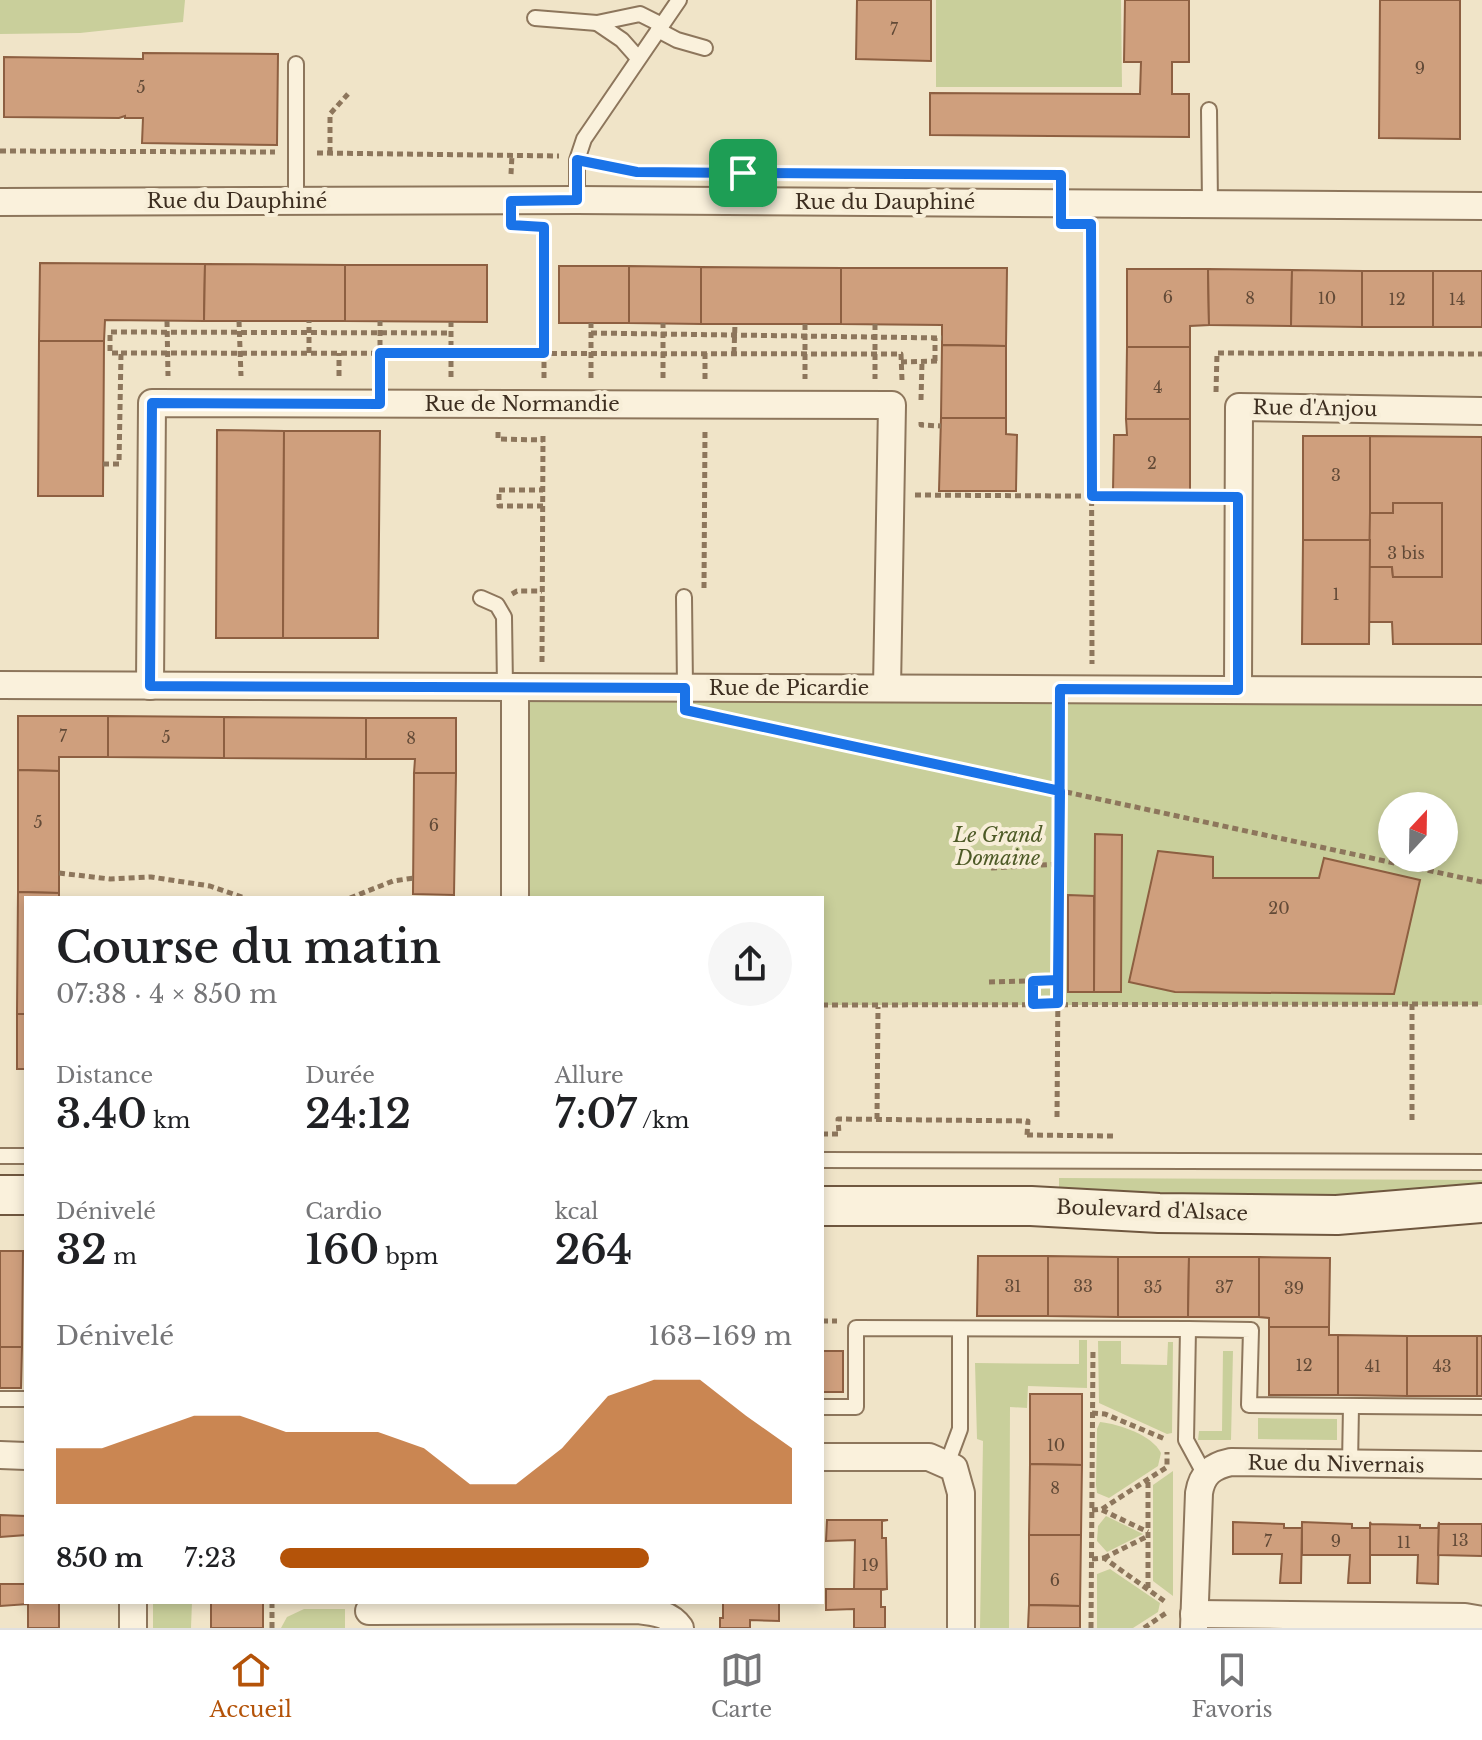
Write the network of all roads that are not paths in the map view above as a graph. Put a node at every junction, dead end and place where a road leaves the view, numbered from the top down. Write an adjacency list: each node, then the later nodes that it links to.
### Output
1 (679, 0): 4 (lane)
2 (535, 18): 3 (lane)
3 (597, 23): 4 (lane); 6 (lane)
4 (660, 27): 5 (lane); 6 (lane)
5 (705, 48)
6 (638, 58): 9 (lane)
7 (296, 64): 10 (lane)
8 (1209, 110): 12 (lane)
9 (577, 200): 10 (street, Rue du Dauphiné); 12 (street, Rue du Dauphiné)
10 (296, 201): 11 (street, Rue du Dauphiné)
11 (0, 202)
12 (1210, 205): 13 (street, Rue du Dauphiné)
13 (1482, 206)
14 (1482, 411): 22 (street, Rue d'Anjou)
15 (684, 597): 20 (lane)
16 (481, 598): 19 (lane)
17 (0, 685): 18 (street, Rue de Picardie)
18 (150, 686): 19 (street, Rue de Picardie); 21 (street, Rue de Normandie)
19 (510, 687): 20 (street, Rue de Picardie); 24 (street)
20 (685, 688): 21 (street, Rue de Picardie)
21 (887, 688): 22 (street, Rue de Picardie)
22 (1238, 690): 23 (street, Rue de Picardie)
23 (1482, 691)
24 (515, 896)
25 (0, 1156): 26 (lane)
26 (24, 1156)
27 (824, 1160): 28 (lane)
28 (1482, 1162)
29 (0, 1195): 30 (street)
30 (24, 1195)
31 (1482, 1203): 32 (street, Boulevard d'Alsace)
32 (824, 1206)
33 (960, 1329): 34 (lane); 38 (lane); 43 (lane)
34 (1188, 1329): 37 (lane); 46 (lane)
35 (0, 1399): 36 (lane)
36 (24, 1399)
37 (1351, 1406): 39 (lane); 44 (lane)
38 (824, 1407)
39 (1482, 1407)
40 (0, 1455): 41 (street)
41 (24, 1456)
42 (824, 1457): 43 (street)
43 (947, 1464): 53 (street)
44 (1350, 1465): 45 (street, Rue du Nivernais); 46 (street, Rue du Nivernais)
45 (1482, 1465)
46 (1205, 1475): 50 (street)
47 (133, 1604): 51 (street)
48 (369, 1614): 52 (street)
49 (1482, 1620): 50 (street)
50 (1194, 1621)
51 (133, 1628)
52 (680, 1628)
53 (961, 1628)

